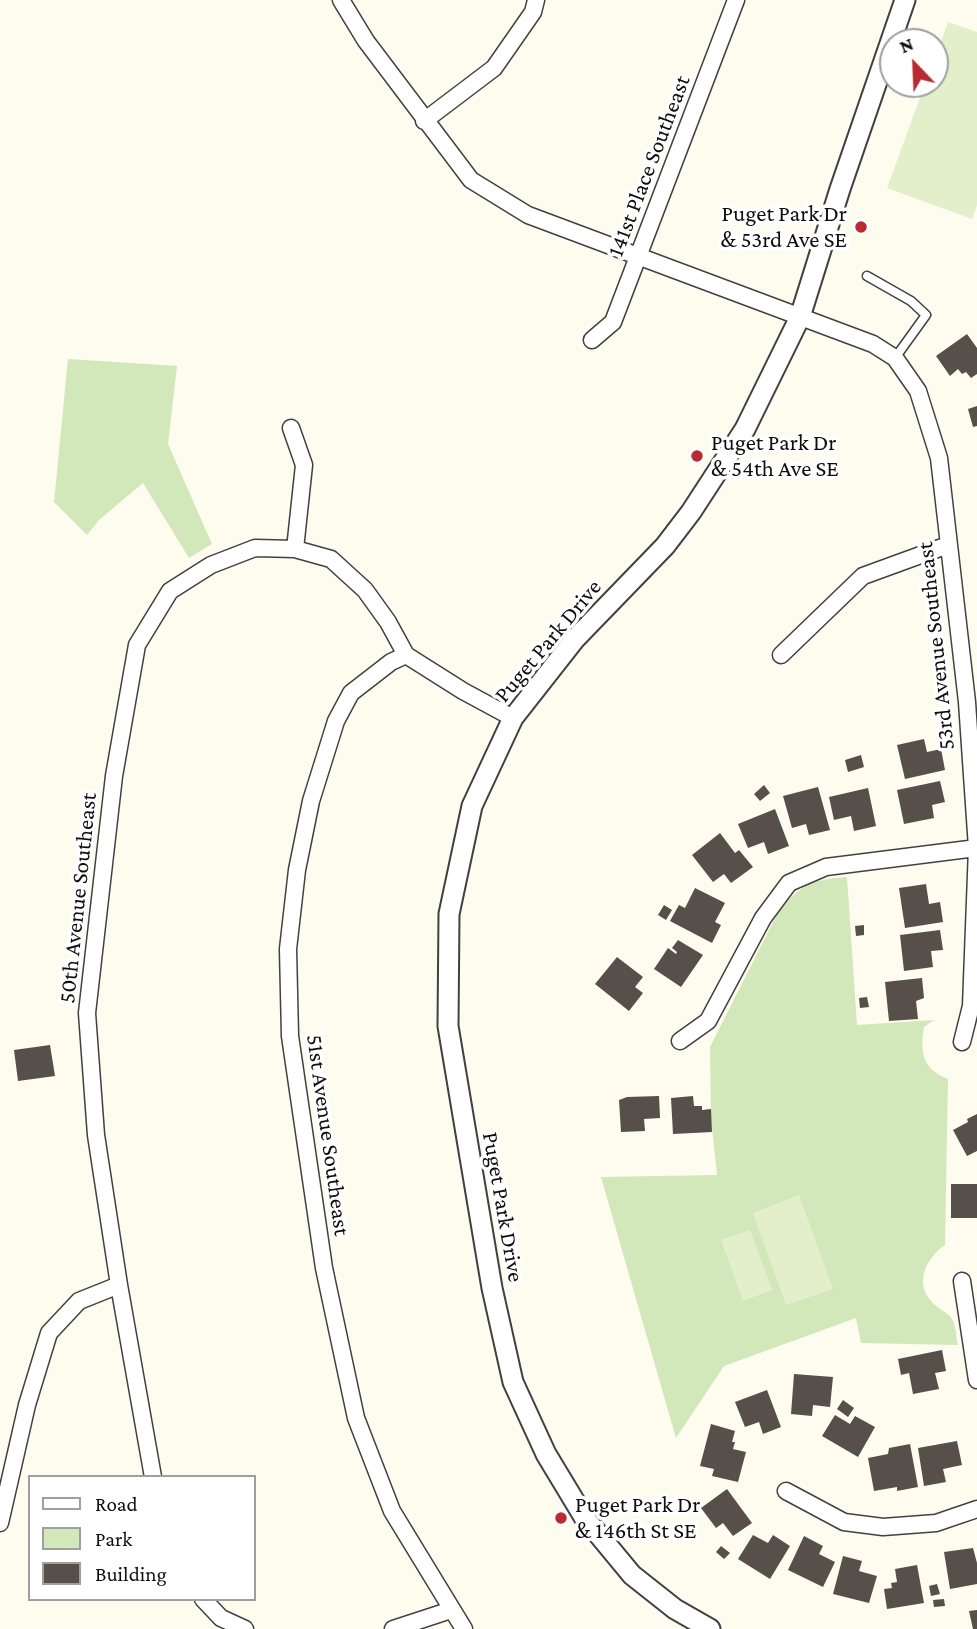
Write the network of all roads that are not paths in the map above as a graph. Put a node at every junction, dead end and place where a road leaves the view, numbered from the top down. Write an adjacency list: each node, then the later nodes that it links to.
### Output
1 (341, 0): 5 (street, 53rd Avenue Southeast)
2 (536, 0): 5 (street)
3 (736, 0): 6 (street, 141st Place Southeast)
4 (905, 0): 8 (street, Puget Park Drive)
5 (424, 121): 6 (street, 53rd Avenue Southeast)
6 (639, 257): 8 (street, 53rd Avenue Southeast); 9 (street, 141st Place Southeast)
7 (867, 276): 10 (lane)
8 (800, 317): 10 (street, 53rd Avenue Southeast); 16 (street, Puget Park Drive)
9 (592, 340)
10 (895, 358): 12 (street, 53rd Avenue Southeast)
11 (291, 428): 13 (street)
12 (948, 545): 15 (street); 17 (street, 53rd Avenue Southeast)
13 (295, 550): 14 (street, 50th Avenue Southeast); 21 (street, 50th Avenue Southeast)
14 (406, 655): 16 (street); 28 (street, 51st Avenue Southeast)
15 (781, 655)
16 (513, 718): 32 (street, Puget Park Drive)
17 (977, 848): 18 (street); 19 (street, 53rd Avenue Southeast)
18 (680, 1041)
19 (962, 1042)
20 (962, 1281): 22 (street)
21 (119, 1285): 23 (street, 50th Avenue Southeast); 26 (street)
22 (977, 1380)
23 (153, 1475)
24 (786, 1491): 25 (street)
25 (977, 1509)
26 (0, 1523)
27 (205, 1601): 29 (street)
28 (451, 1610): 30 (street); 31 (street, 51st Avenue Southeast)
29 (245, 1629)
30 (393, 1629)
31 (464, 1629)
32 (709, 1629)

